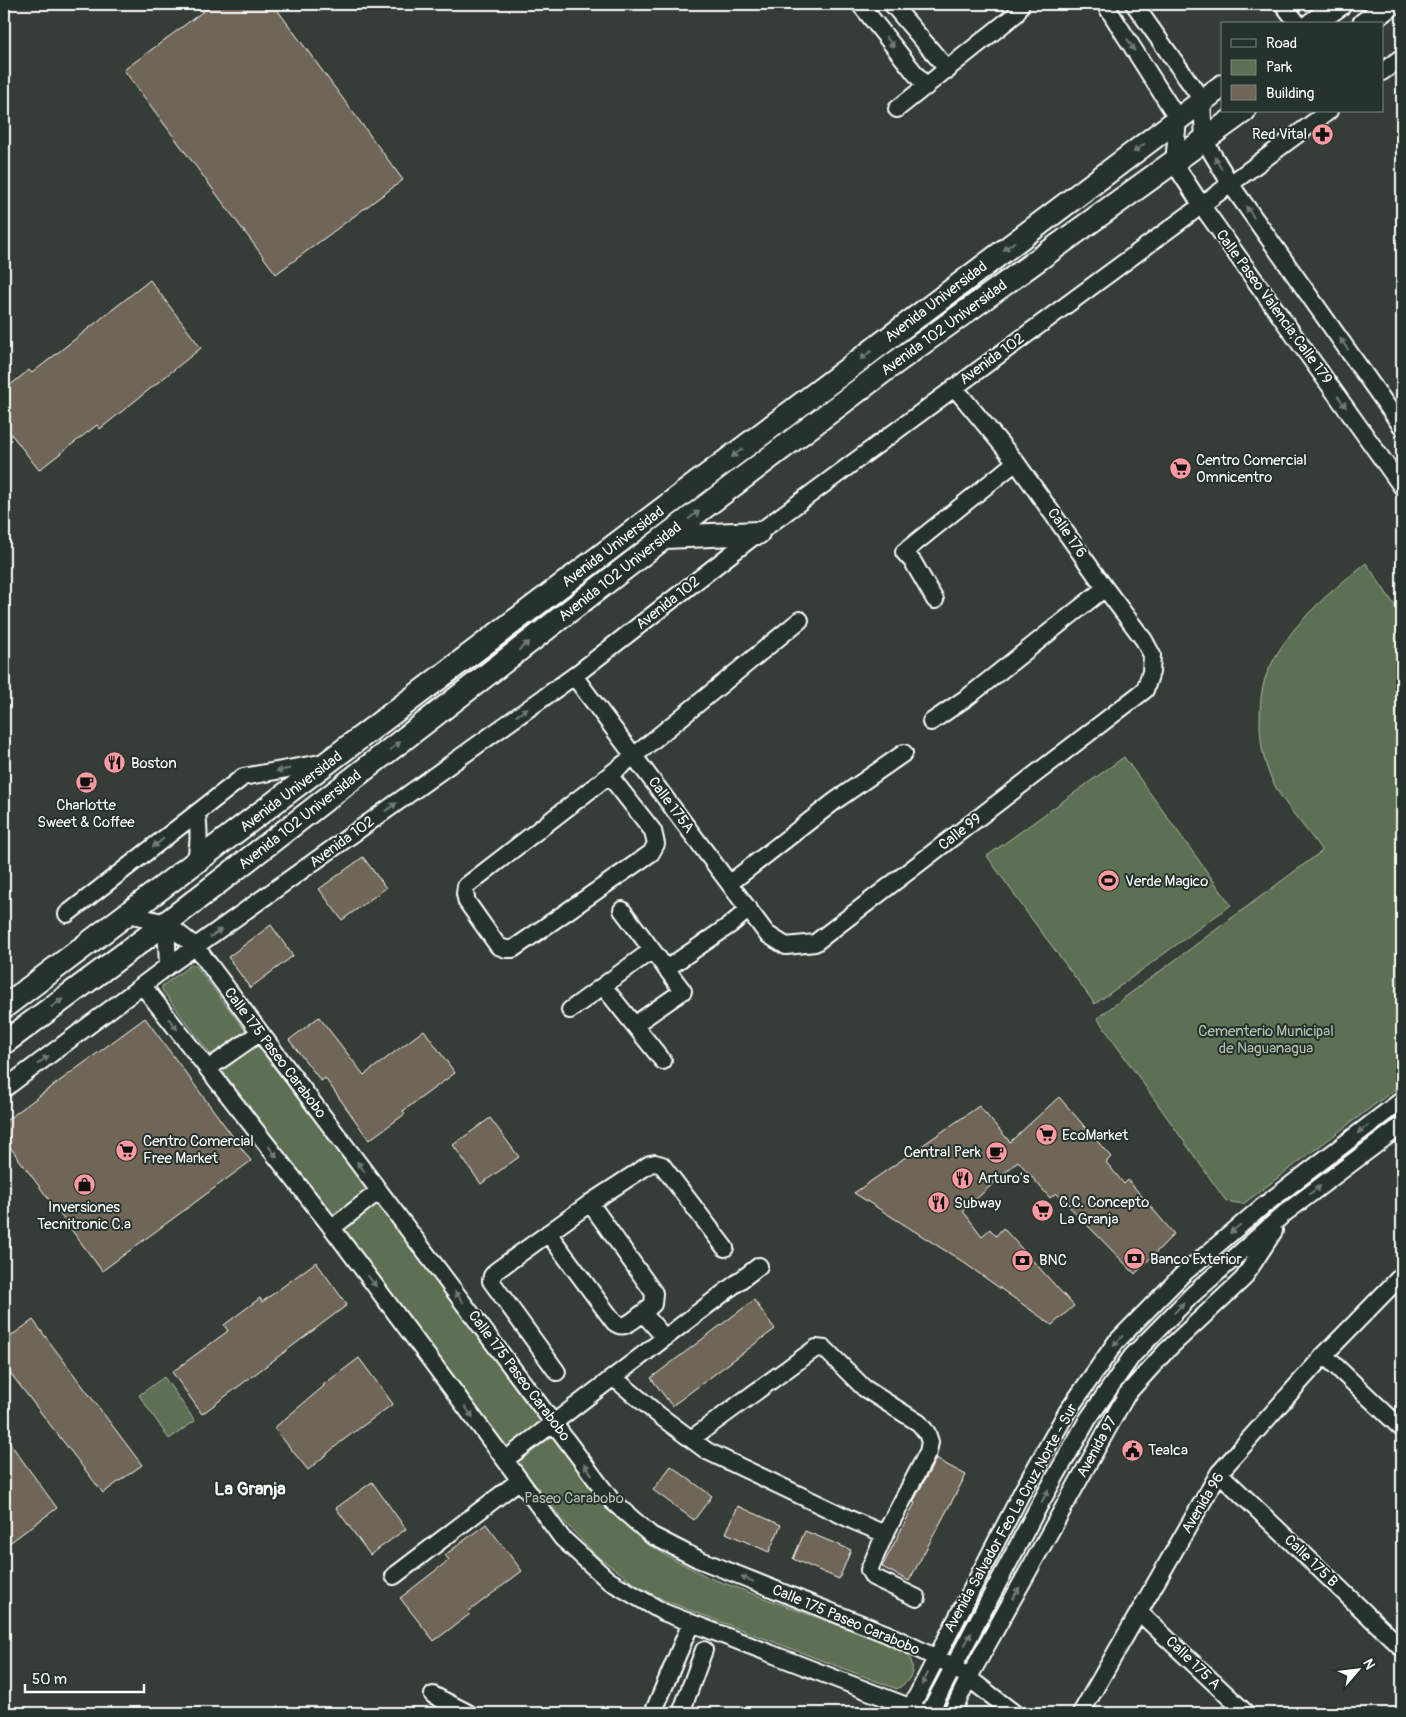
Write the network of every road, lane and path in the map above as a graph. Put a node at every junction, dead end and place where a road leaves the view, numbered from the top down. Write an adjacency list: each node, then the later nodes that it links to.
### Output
1 (860, 4): 15 (street, one-way to 15)
2 (892, 4): 13 (street)
3 (1021, 4): 13 (street)
4 (1105, 4): 21 (street, one-way to 21)
5 (1134, 4): 17 (street)
6 (1282, 4): 9 (street)
7 (1340, 4): 10 (main road)
8 (1391, 4): 11 (main road)
9 (1296, 22)
10 (1315, 22)
11 (1367, 22)
12 (1402, 57): 14 (street)
13 (948, 70): 15 (street)
14 (1384, 70)
15 (926, 87): 18 (street)
16 (1221, 87): 17 (main road, Avenida Universidad)
17 (1202, 100): 21 (main road, Avenida Universidad); 22 (street)
18 (897, 109)
19 (1243, 112): 22 (main road, Avenida 102 Universidad)
20 (1329, 112): 24 (street, Avenida 102)
21 (1178, 119): 23 (street); 40 (main road, Avenida Universidad, one-way to 40)
22 (1204, 140): 23 (main road, Avenida 102 Universidad); 24 (street, one-way to 22)
23 (1174, 163): 25 (street, Calle Paseo Valencia;Calle 179); 31 (main road, Avenida 102 Universidad, one-way to 23)
24 (1231, 185): 25 (street, Avenida 102); 27 (street, one-way to 24)
25 (1202, 206): 26 (street, Avenida 102); 29 (street, Calle Paseo Valencia;Calle 179, one-way to 29)
26 (954, 388): 28 (street, Calle 176); 30 (street, Avenida 102)
27 (1402, 427)
28 (1016, 462): 32 (street, Calle 176); 33 (street)
29 (1402, 487)
30 (758, 533): 31 (main road); 35 (street, Avenida 102)
31 (665, 537): 49 (main road, Avenida 102 Universidad, one-way to 31)
32 (1105, 588): 36 (street, Calle 176); 37 (street)
33 (935, 600)
34 (800, 620): 39 (street)
35 (574, 676): 39 (street, Calle 175A); 51 (street, Avenida 102, one-way to 35)
36 (1145, 690): 50 (street, Calle 99)
37 (931, 722)
38 (904, 753): 44 (street)
39 (634, 756): 41 (street); 44 (street, Calle 175A)
40 (331, 761): 42 (street, one-way to 42); 43 (main road, Avenida Universidad)
41 (609, 775): 41 (street)
42 (197, 813): 43 (street); 47 (street, one-way to 47)
43 (194, 865): 48 (main road, Avenida Universidad)
44 (730, 883): 46 (street, Calle 175A)
45 (622, 910): 52 (street)
46 (749, 910): 50 (street, Calle 175A); 54 (street)
47 (67, 914)
48 (129, 914): 49 (street, Calle 175 Paseo Carabobo); 57 (main road, Avenida Universidad)
49 (166, 923): 51 (street, Calle 175 Paseo Carabobo); 53 (street); 61 (main road, Avenida 102 Universidad, one-way to 49)
50 (767, 934)
51 (196, 947): 53 (street, Avenida 102); 60 (street, Calle 175 Paseo Carabobo)
52 (652, 950): 54 (street); 56 (street)
53 (168, 966): 55 (street, Avenida 102)
54 (666, 969): 59 (street)
55 (143, 986): 63 (street, one-way to 63); 64 (street, Avenida 102, one-way to 55)
56 (603, 986): 58 (street); 59 (street)
57 (4, 1007)
58 (570, 1010)
59 (634, 1025): 62 (street)
60 (259, 1033): 63 (street); 67 (street, Calle 175 Paseo Carabobo, one-way to 60)
61 (4, 1042)
62 (663, 1061)
63 (209, 1068): 70 (street, one-way to 70)
64 (4, 1089)
65 (1402, 1100): 93 (street, Avenida Salvador Feo La Cruz Norte - Sur, one-way to 93)
66 (1402, 1125): 69 (street, Avenida Salvador Feo La Cruz Norte - Sur, one-way to 66)
67 (379, 1191): 70 (street); 80 (street, Calle 175 Paseo Carabobo, one-way to 67)
68 (590, 1203): 71 (street); 72 (street); 75 (street)
69 (1285, 1213): 94 (street, Avenida Salvador Feo La Cruz Norte - Sur, one-way to 69); 95 (street, Avenida 97, one-way to 69)
70 (332, 1228): 83 (street, one-way to 83)
71 (548, 1233): 75 (street); 78 (street)
72 (725, 1248)
73 (758, 1266): 76 (street)
74 (1402, 1275): 77 (street, Avenida 96)
75 (643, 1313): 76 (street)
76 (664, 1338): 79 (street)
77 (1324, 1355): 81 (street); 84 (street, Avenida 96)
78 (557, 1372)
79 (614, 1378): 80 (street); 82 (street)
80 (555, 1423): 83 (street); 93 (street, Calle 175 Paseo Carabobo, one-way to 80)
81 (1402, 1429)
82 (691, 1439): 86 (street); 86 (street)
83 (505, 1460): 85 (street)
84 (1219, 1474): 89 (street, Avenida 96); 91 (street, Calle 175 B)
85 (520, 1480): 87 (street); 90 (street)
86 (885, 1534): 88 (street)
87 (394, 1576)
88 (917, 1598)
89 (1140, 1613): 104 (street, Avenida 96); 105 (street, Calle 175 A)
90 (691, 1623): 97 (street); 99 (street)
91 (1402, 1648)
92 (704, 1650): 100 (street)
93 (936, 1657): 94 (street, Calle 175 Paseo Carabobo); 97 (street, Avenida Salvador Feo La Cruz Norte - Sur, one-way to 97)
94 (953, 1666): 95 (street, Calle 175 Paseo Carabobo); 101 (street, Avenida Salvador Feo La Cruz Norte - Sur)
95 (968, 1679): 102 (street, Avenida 97); 103 (street, Calle 175 Paseo Carabobo)
96 (433, 1695): 98 (street)
97 (914, 1711)
98 (468, 1713)
99 (652, 1713)
100 (682, 1713)
101 (929, 1713)
102 (952, 1713)
103 (1014, 1713)
104 (1082, 1713)
105 (1246, 1713)

